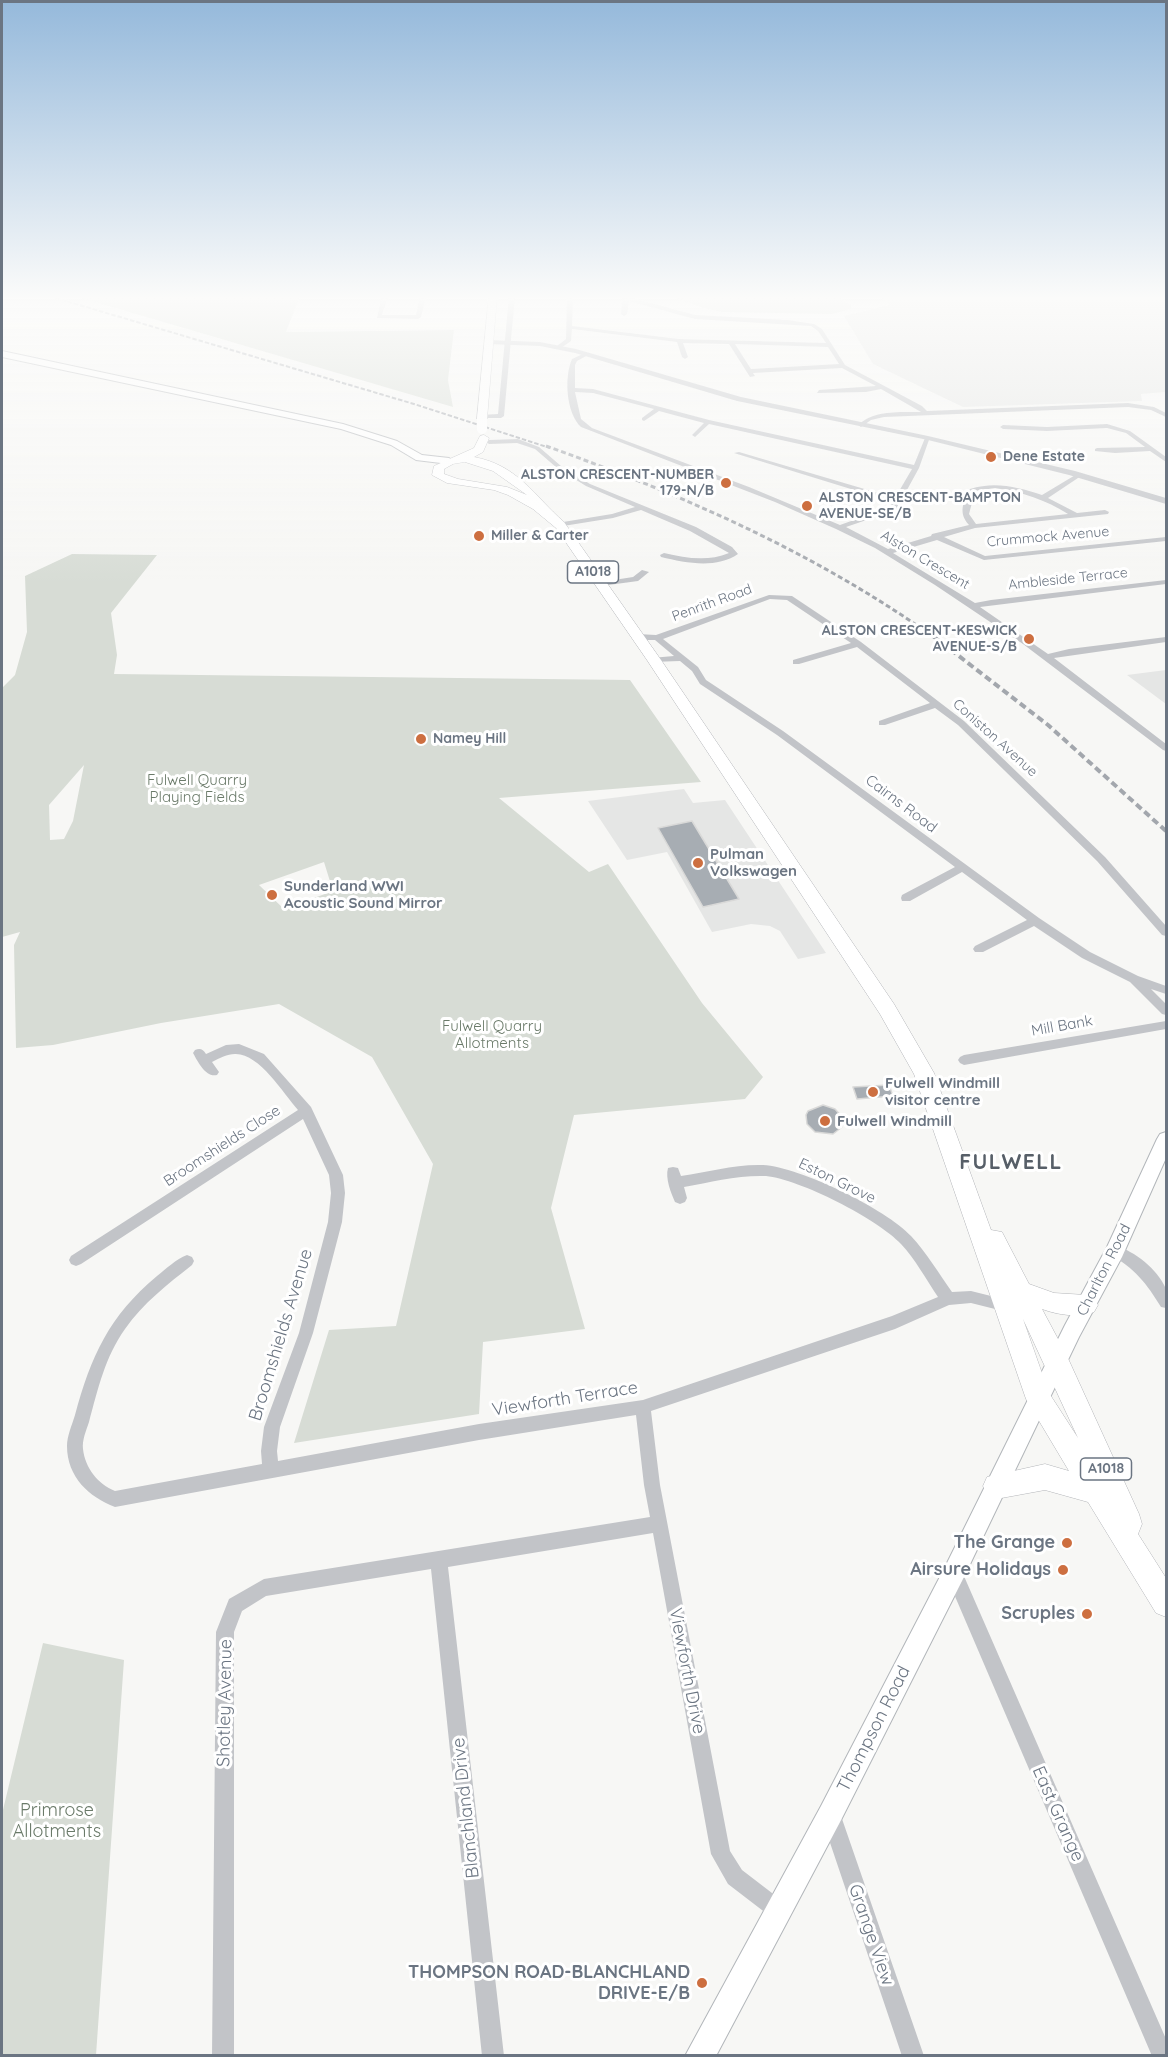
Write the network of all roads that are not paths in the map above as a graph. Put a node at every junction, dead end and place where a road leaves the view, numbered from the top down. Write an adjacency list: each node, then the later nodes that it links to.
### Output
1 (179, 392): 21 (main road)
2 (486, 392): 15 (highway)
3 (503, 392): 15 (street)
4 (573, 392): 40 (street, Alston Crescent)
5 (596, 392): 8 (street)
6 (716, 392): 13 (street)
7 (892, 392): 9 (street)
8 (658, 409): 11 (street); 12 (street)
9 (926, 413): 10 (street); 13 (street)
10 (1167, 415)
11 (644, 419)
12 (708, 422): 16 (street); 26 (street)
13 (861, 425): 17 (street)
14 (1004, 427): 18 (street)
15 (484, 429): 22 (highway); 25 (highway); 34 (street)
16 (694, 435)
17 (928, 438): 26 (street); 29 (street)
18 (1150, 449): 19 (street); 23 (street)
19 (1097, 450)
20 (737, 453): 32 (street)
21 (420, 458): 24 (main road); 28 (main road)
22 (463, 459): 24 (highway); 25 (highway)
23 (1167, 460)
24 (448, 461): 28 (highway)
25 (491, 465): 27 (highway)
26 (916, 468): 32 (street)
27 (503, 472): 30 (highway); 35 (highway, A1018)
28 (438, 475): 30 (highway)
29 (1079, 475): 31 (street); 33 (street)
30 (476, 485): 35 (highway, A1018)
31 (1041, 499): 37 (street); 39 (street)
32 (897, 501): 40 (street)
33 (1167, 501)
34 (639, 508): 38 (street); 44 (street)
35 (544, 510): 38 (highway, A1018)
36 (1105, 512): 37 (street)
37 (1075, 515): 39 (street)
38 (560, 525): 47 (highway, A1018)
39 (975, 526): 41 (street)
40 (840, 527): 43 (street, Alston Crescent)
41 (935, 536): 42 (street, Crummock Avenue); 43 (street)
42 (1167, 539)
43 (887, 552): 49 (street, Alston Crescent)
44 (664, 555)
45 (645, 572): 47 (street)
46 (1167, 582): 49 (street, Ambleside Terrace)
47 (601, 584): 50 (highway, A1018)
48 (778, 596): 51 (street, Penrith Road); 53 (street, Coniston Avenue)
49 (974, 606): 54 (street, Alston Crescent)
50 (637, 637): 51 (street); 56 (highway, A1018)
51 (657, 638): 55 (street, Cairns Road)
52 (1167, 639): 54 (street)
53 (858, 644): 57 (street); 58 (street, Coniston Avenue)
54 (1047, 657): 60 (street, Alston Crescent)
55 (682, 658): 56 (street); 61 (street, Cairns Road)
56 (654, 660): 79 (highway, A1018)
57 (796, 662)
58 (937, 704): 59 (street); 64 (street, Coniston Avenue)
59 (882, 723)
60 (1167, 748)
61 (962, 868): 62 (street); 63 (street, Cairns Road)
62 (906, 898)
63 (1035, 921): 65 (street); 66 (street, Cairns Road)
64 (1167, 932)
65 (979, 949)
66 (1134, 979): 67 (street, Cairns Road); 68 (street, Cairns Road)
67 (1167, 990)
68 (1167, 1011)
69 (1167, 1025): 70 (street, Mill Bank)
70 (964, 1060)
71 (213, 1072): 72 (street, Broomshields Close)
72 (306, 1112): 76 (street, Broomshields Close); 85 (street, Broomshields Avenue)
73 (1167, 1139): 75 (main road, Charlton Road)
74 (680, 1198): 78 (street, Eston Grove)
75 (1115, 1251): 80 (street); 81 (main road, Charlton Road)
76 (76, 1260)
77 (187, 1261): 85 (street, Viewforth Terrace)
78 (948, 1299): 79 (street, Viewforth Terrace); 84 (street, Viewforth Terrace)
79 (1014, 1299): 81 (highway); 82 (highway, A1018); 83 (highway, A1018)
80 (1167, 1302)
81 (1086, 1305): 82 (main road, Charlton Road)
82 (1057, 1362): 83 (main road, Charlton Road); 91 (highway, A1018)
83 (1039, 1399): 86 (main road, Thompson Road); 87 (highway, A1018)
84 (644, 1407): 85 (street, Viewforth Terrace); 88 (street, Viewforth Drive)
85 (271, 1470)
86 (996, 1486): 87 (highway); 90 (main road, Thompson Road)
87 (1098, 1492): 91 (highway, A1018)
88 (659, 1524): 89 (street, Shotley Avenue); 94 (street, Viewforth Drive)
89 (439, 1561): 95 (street, Shotley Avenue); 96 (street, Blanchland Drive)
90 (954, 1573): 93 (main road, Thompson Road); 99 (street, East Grange)
91 (1152, 1577): 92 (highway, A1018)
92 (1167, 1603)
93 (830, 1815): 94 (main road, Thompson Road); 98 (street, Grange View)
94 (778, 1910): 97 (main road, Thompson Road)
95 (223, 2055)
96 (493, 2055)
97 (700, 2055)
98 (913, 2055)
99 (1163, 2055)

